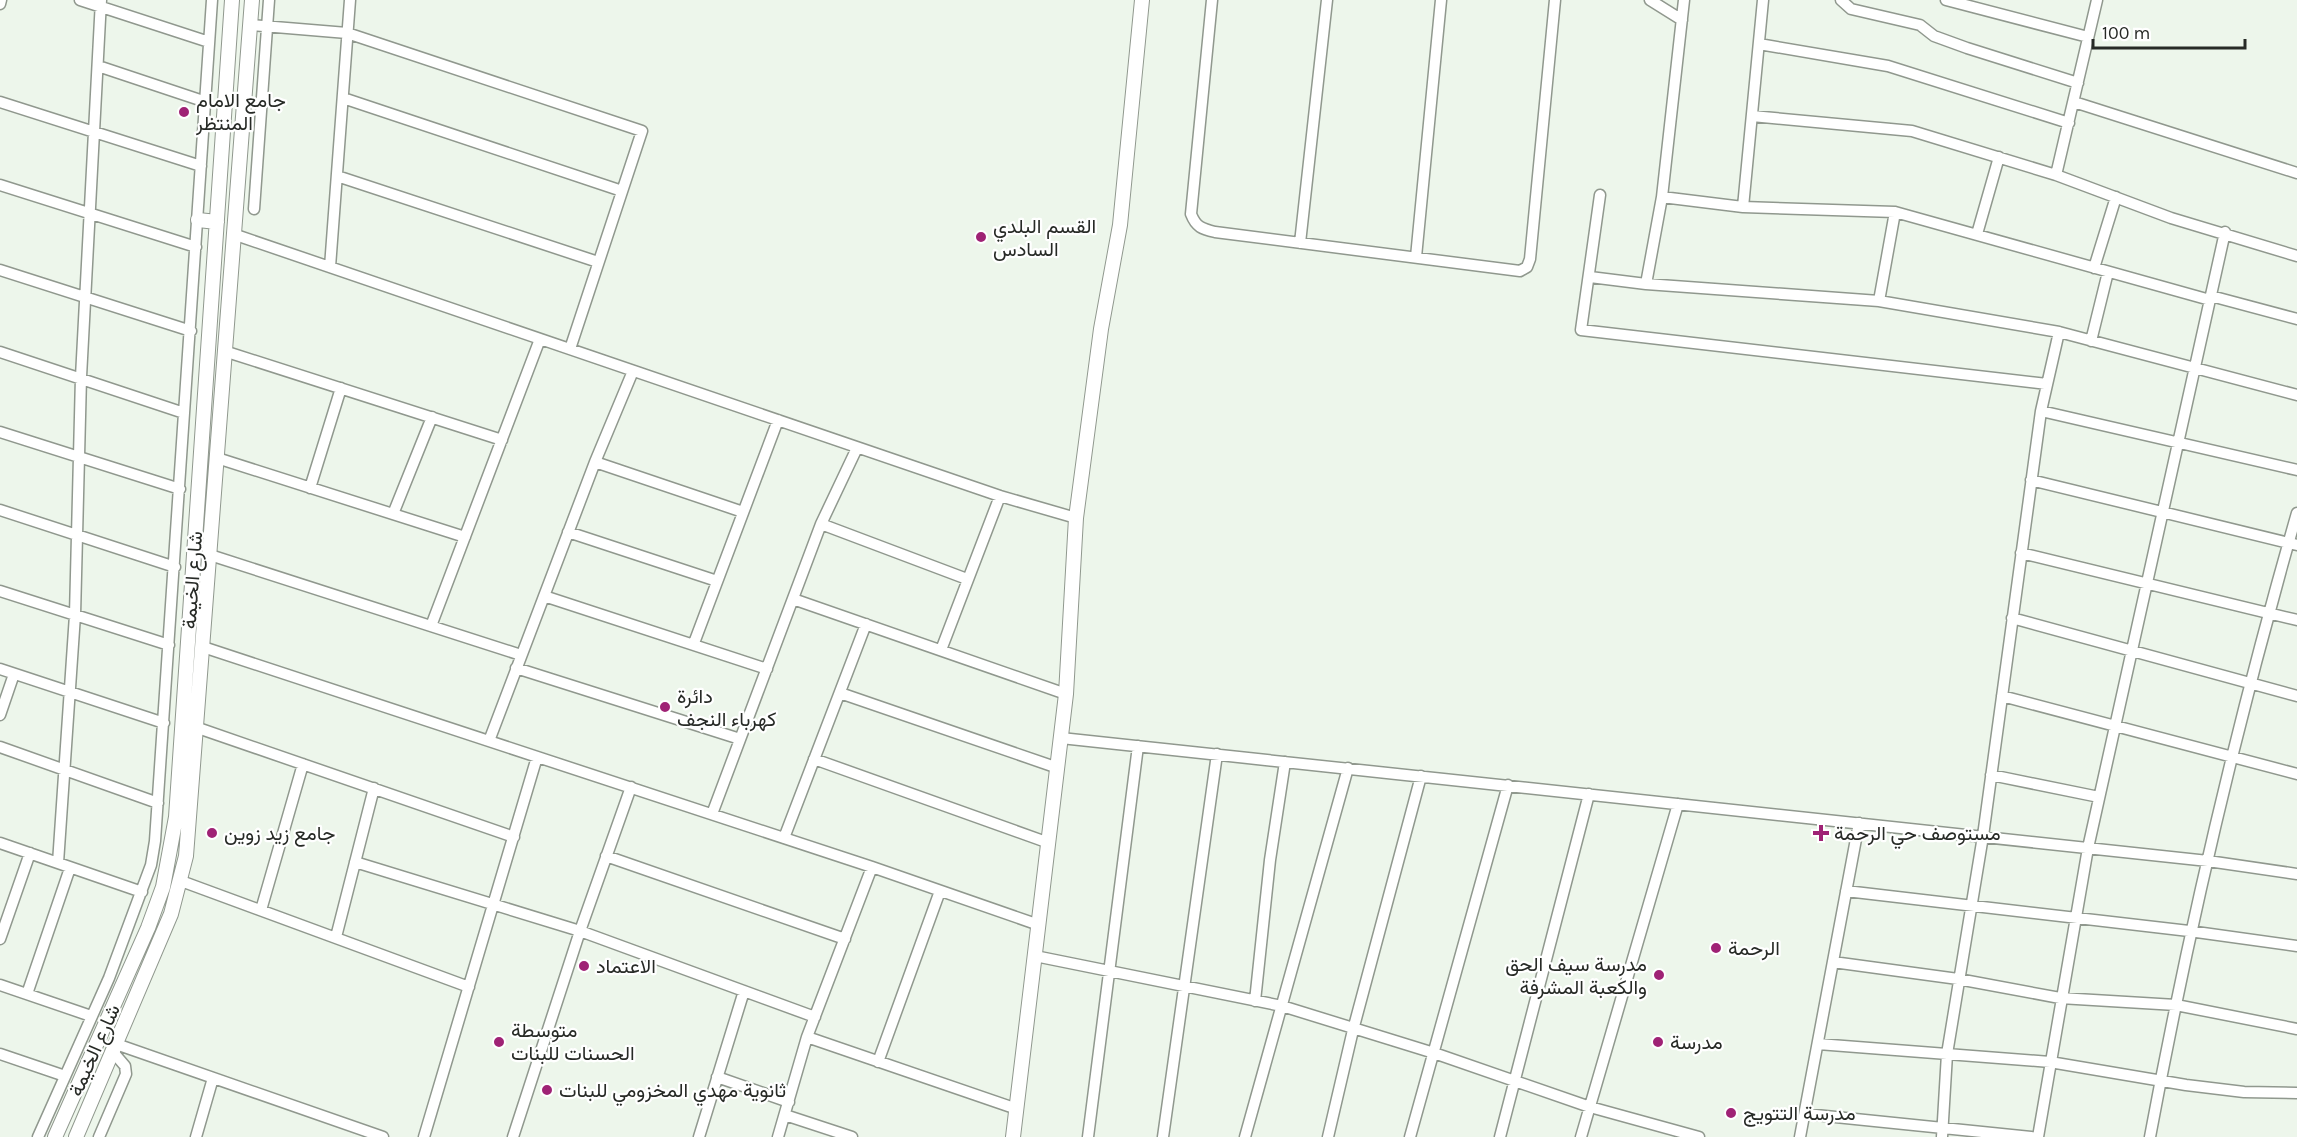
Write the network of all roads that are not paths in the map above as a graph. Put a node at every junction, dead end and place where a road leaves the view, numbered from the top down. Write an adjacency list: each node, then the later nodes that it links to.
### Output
1 (80, 0): 18 (street)
2 (212, 0): 24 (street)
3 (232, 0): 50 (street, شارع الخيمة)
4 (252, 0): 20 (street, شارع الخيمة)
5 (269, 0): 21 (street)
6 (350, 0): 22 (street)
7 (1142, 0): 106 (street)
8 (1212, 0): 54 (street)
9 (1327, 0): 54 (street)
10 (1441, 0): 57 (street)
11 (1555, 0): 57 (street)
12 (1650, 0): 19 (street)
13 (1684, 0): 19 (street)
14 (1763, 0): 25 (street)
15 (1841, 0): 27 (street)
16 (1946, 0): 23 (street)
17 (2097, 0): 23 (street)
18 (101, 3): 24 (street); 26 (street)
19 (1682, 20): 43 (street)
20 (250, 25): 21 (street); 52 (street, شارع الخيمة)
21 (267, 25): 22 (street); 46 (street)
22 (347, 33): 28 (street); 41 (street)
23 (2088, 38): 27 (street)
24 (209, 42): 30 (street)
25 (1759, 44): 32 (street); 33 (street)
26 (98, 66): 30 (street); 34 (street)
27 (2078, 83): 31 (street)
28 (343, 98): 39 (street); 41 (street)
29 (0, 102): 34 (street)
30 (206, 102): 36 (street)
31 (2074, 102): 33 (street); 37 (street)
32 (1752, 116): 35 (street); 45 (street)
33 (2069, 123): 38 (street)
34 (94, 130): 36 (street); 48 (street)
35 (1999, 158): 38 (street); 53 (street)
36 (201, 166): 49 (street)
37 (2297, 173)
38 (2056, 175): 44 (street)
39 (337, 176): 58 (street); 59 (street)
40 (0, 185): 48 (street)
41 (622, 191): 58 (street)
42 (1600, 195): 63 (street)
43 (1662, 197): 45 (street); 64 (street)
44 (2116, 197): 51 (street); 60 (street)
45 (1743, 207): 47 (street)
46 (254, 209)
47 (1895, 212): 53 (street); 67 (street)
48 (90, 214): 55 (street); 66 (street)
49 (198, 220): 50 (street); 55 (street)
50 (217, 222): 71 (street, شارع الخيمة)
51 (2226, 232): 56 (street); 65 (street)
52 (233, 234): 59 (street); 76 (street, شارع الخيمة)
53 (1977, 234): 60 (street)
54 (1300, 243): 57 (street)
55 (196, 248): 69 (street)
56 (2297, 256)
57 (1416, 257)
58 (598, 262): 74 (street)
59 (330, 267): 72 (street)
60 (2094, 268): 62 (street)
61 (0, 270): 66 (street)
62 (2108, 272): 65 (street); 73 (street)
63 (1590, 277): 64 (street); 80 (street)
64 (1646, 284): 67 (street)
65 (2211, 298): 68 (street); 77 (street)
66 (86, 299): 69 (street); 79 (street)
67 (1880, 301): 70 (street)
68 (2297, 319)
69 (190, 331): 85 (street)
70 (2059, 332): 73 (street); 80 (street)
71 (209, 335): 76 (street); 83 (street, شارع الخيمة)
72 (540, 339): 74 (street); 90 (street)
73 (2091, 341): 77 (street)
74 (570, 349): 78 (street)
75 (0, 352): 79 (street)
76 (224, 356): 81 (street); 89 (street, شارع الخيمة)
77 (2196, 366): 82 (street); 91 (street)
78 (633, 371): 87 (street); 95 (street)
79 (81, 377): 85 (street); 93 (street)
80 (2047, 384): 84 (street)
81 (341, 388): 86 (street); 98 (street)
82 (2297, 395)
83 (204, 407): 89 (street); 207 (street, شارع الخيمة)
84 (2041, 411): 91 (street); 97 (street)
85 (184, 413): 99 (street)
86 (432, 417): 90 (street); 105 (street)
87 (778, 420): 92 (street); 102 (street)
88 (0, 432): 93 (street)
89 (218, 438): 94 (street, شارع الخيمة)
90 (502, 440): 110 (street)
91 (2179, 443): 96 (street); 103 (street)
92 (857, 448): 100 (street); 107 (street)
93 (79, 457): 99 (street); 109 (street)
94 (217, 459): 98 (street); 113 (street, شارع الخيمة)
95 (595, 462): 102 (street); 108 (street)
96 (2297, 470)
97 (2031, 480): 103 (street); 112 (street)
98 (310, 488): 105 (street)
99 (180, 489): 114 (street)
100 (1000, 496): 106 (street); 115 (street)
101 (0, 510): 109 (street)
102 (743, 512): 116 (street)
103 (2163, 512): 111 (street); 117 (street)
104 (2297, 513): 111 (street)
105 (393, 514): 110 (street)
106 (1077, 518): 140 (street)
107 (821, 524): 115 (street); 120 (street)
108 (568, 532): 116 (street); 119 (street)
109 (76, 535): 114 (street); 122 (street)
110 (465, 537): 126 (street)
111 (2293, 544): 121 (street)
112 (2021, 553): 117 (street); 123 (street)
113 (210, 555): 126 (street); 129 (street, شارع الخيمة)
114 (175, 567): 128 (street)
115 (967, 579): 130 (street)
116 (717, 581): 127 (street)
117 (2147, 583): 121 (street); 131 (street)
118 (0, 591): 122 (street)
119 (544, 596): 127 (street); 132 (street)
120 (793, 599): 125 (street); 135 (street)
121 (2269, 612): 124 (street); 137 (street)
122 (75, 615): 128 (street); 138 (street)
123 (2013, 618): 131 (street); 141 (street)
124 (2297, 620)
125 (866, 624): 130 (street); 139 (street)
126 (431, 626): 132 (street)
127 (694, 643): 135 (street)
128 (169, 645): 144 (street)
129 (203, 647): 146 (street, شارع الخيمة); 149 (street)
130 (941, 650): 140 (street)
131 (2132, 651): 137 (street); 145 (street)
132 (521, 655): 133 (street)
133 (516, 668): 148 (street); 149 (street)
134 (0, 669): 136 (street)
135 (767, 669): 148 (street)
136 (14, 674): 138 (street); 143 (street)
137 (2251, 683): 142 (street); 154 (street)
138 (70, 693): 144 (street); 158 (street)
139 (840, 693): 155 (street); 159 (street)
140 (1066, 694): 147 (street)
141 (2002, 696): 145 (street); 162 (street)
142 (2297, 696)
143 (0, 715)
144 (164, 723): 169 (street)
145 (2115, 726): 154 (street); 168 (street)
146 (198, 728): 157 (street); 187 (street, شارع الخيمة)
147 (1061, 738): 150 (street); 159 (street)
148 (741, 739): 171 (street)
149 (489, 741): 153 (street)
150 (1138, 746): 152 (street); 204 (street)
151 (0, 747): 158 (street)
152 (1217, 754): 156 (street); 209 (street)
153 (537, 757): 165 (street); 174 (street)
154 (2233, 757): 161 (street); 181 (street)
155 (814, 759): 175 (street); 177 (street)
156 (1285, 762): 160 (street); 214 (street)
157 (303, 764): 166 (street); 193 (street)
158 (66, 768): 169 (street); 183 (street)
159 (1058, 768): 177 (street)
160 (1348, 768): 163 (street); 216 (street)
161 (2297, 774)
162 (1991, 775): 168 (street); 173 (street)
163 (1421, 776): 164 (street); 220 (street)
164 (1508, 785): 167 (street); 224 (street)
165 (631, 787): 171 (street); 180 (street)
166 (374, 788): 174 (street); 182 (street)
167 (1589, 794): 170 (street); 235 (street)
168 (2099, 797): 178 (street)
169 (158, 803): 190 (street)
170 (1678, 804): 172 (street); 238 (street)
171 (712, 814): 175 (street)
172 (1858, 823): 173 (street); 189 (street)
173 (1983, 836): 178 (street); 191 (street)
174 (514, 837): 192 (street)
175 (784, 838): 184 (street)
176 (0, 843): 179 (street)
177 (1049, 843): 195 (street)
178 (2088, 848): 181 (street); 194 (street)
179 (30, 853): 183 (street); 199 (street)
180 (606, 856): 197 (street); 200 (street)
181 (2208, 861): 186 (street); 196 (street)
182 (355, 862): 192 (street); 198 (street)
183 (58, 863): 185 (street)
184 (872, 867): 188 (street); 200 (street)
185 (70, 868): 190 (street); 212 (street)
186 (2297, 874)
187 (181, 881): 193 (street); 223 (street, شارع الخيمة)
188 (940, 891): 195 (street); 227 (street)
189 (1846, 891): 191 (street); 203 (street)
190 (142, 892): 205 (street)
191 (1971, 905): 194 (street); 206 (street)
192 (494, 906): 197 (street); 210 (street)
193 (261, 910): 198 (street)
194 (2075, 917): 196 (street); 213 (street)
195 (1039, 925): 202 (street)
196 (2189, 930): 201 (street); 215 (street)
197 (580, 931): 211 (street); 254 (street)
198 (336, 937): 210 (street)
199 (0, 939)
200 (845, 939): 218 (street)
201 (2297, 946)
202 (1035, 956): 204 (street); 239 (street)
203 (1833, 962): 206 (street); 222 (street)
204 (1110, 971): 209 (street); 259 (street)
205 (109, 978): 207 (street); 217 (street)
206 (1958, 979): 213 (street); 226 (street)
207 (123, 984): 229 (street, شارع الخيمة)
208 (0, 985): 212 (street)
209 (1185, 986): 214 (street); 260 (street)
210 (469, 987): 253 (street)
211 (744, 991): 218 (street); 231 (street)
212 (27, 994): 217 (street)
213 (2060, 998): 215 (street); 228 (street)
214 (1254, 1001): 216 (street)
215 (2176, 1005): 219 (street); 233 (street)
216 (1282, 1006): 220 (street); 261 (street)
217 (91, 1016): 230 (street)
218 (815, 1017): 221 (street)
219 (2297, 1029)
220 (1353, 1030): 224 (street); 262 (street)
221 (807, 1037): 227 (street); 237 (street)
222 (1818, 1044): 226 (street); 241 (street)
223 (115, 1048): 232 (street); 234 (street, شارع الخيمة); 250 (street)
224 (1434, 1053): 235 (street); 263 (street)
225 (0, 1054): 230 (street)
226 (1947, 1054): 228 (street); 243 (street)
227 (878, 1062): 239 (street)
228 (2050, 1062): 233 (street); 269 (street)
229 (87, 1065): 234 (street); 246 (street, شارع الخيمة)
230 (65, 1076): 245 (street)
231 (717, 1077): 237 (street); 255 (street)
232 (213, 1078): 244 (street); 251 (street)
233 (2160, 1080): 236 (street); 270 (street)
234 (100, 1081): 249 (street, شارع الخيمة)
235 (1515, 1083): 238 (street); 264 (street)
236 (2297, 1093)
237 (789, 1102): 240 (street)
238 (1590, 1107): 242 (street); 265 (street)
239 (1017, 1109): 258 (street)
240 (785, 1114): 256 (street); 257 (street)
241 (1806, 1114): 243 (street); 267 (street)
242 (1652, 1132): 266 (street)
243 (1942, 1133): 268 (street)
244 (363, 1134): 252 (street)
245 (38, 1137)
246 (55, 1137)
247 (61, 1137): 248 (street)
248 (69, 1137)
249 (76, 1137)
250 (99, 1137)
251 (196, 1137)
252 (383, 1137)
253 (424, 1137)
254 (513, 1137)
255 (699, 1137)
256 (778, 1137)
257 (852, 1137)
258 (1013, 1137)
259 (1088, 1137)
260 (1163, 1137)
261 (1245, 1137)
262 (1328, 1137)
263 (1410, 1137)
264 (1500, 1137)
265 (1581, 1137)
266 (1699, 1137)
267 (1800, 1137)
268 (2031, 1137)
269 (2038, 1137)
270 (2150, 1137)

